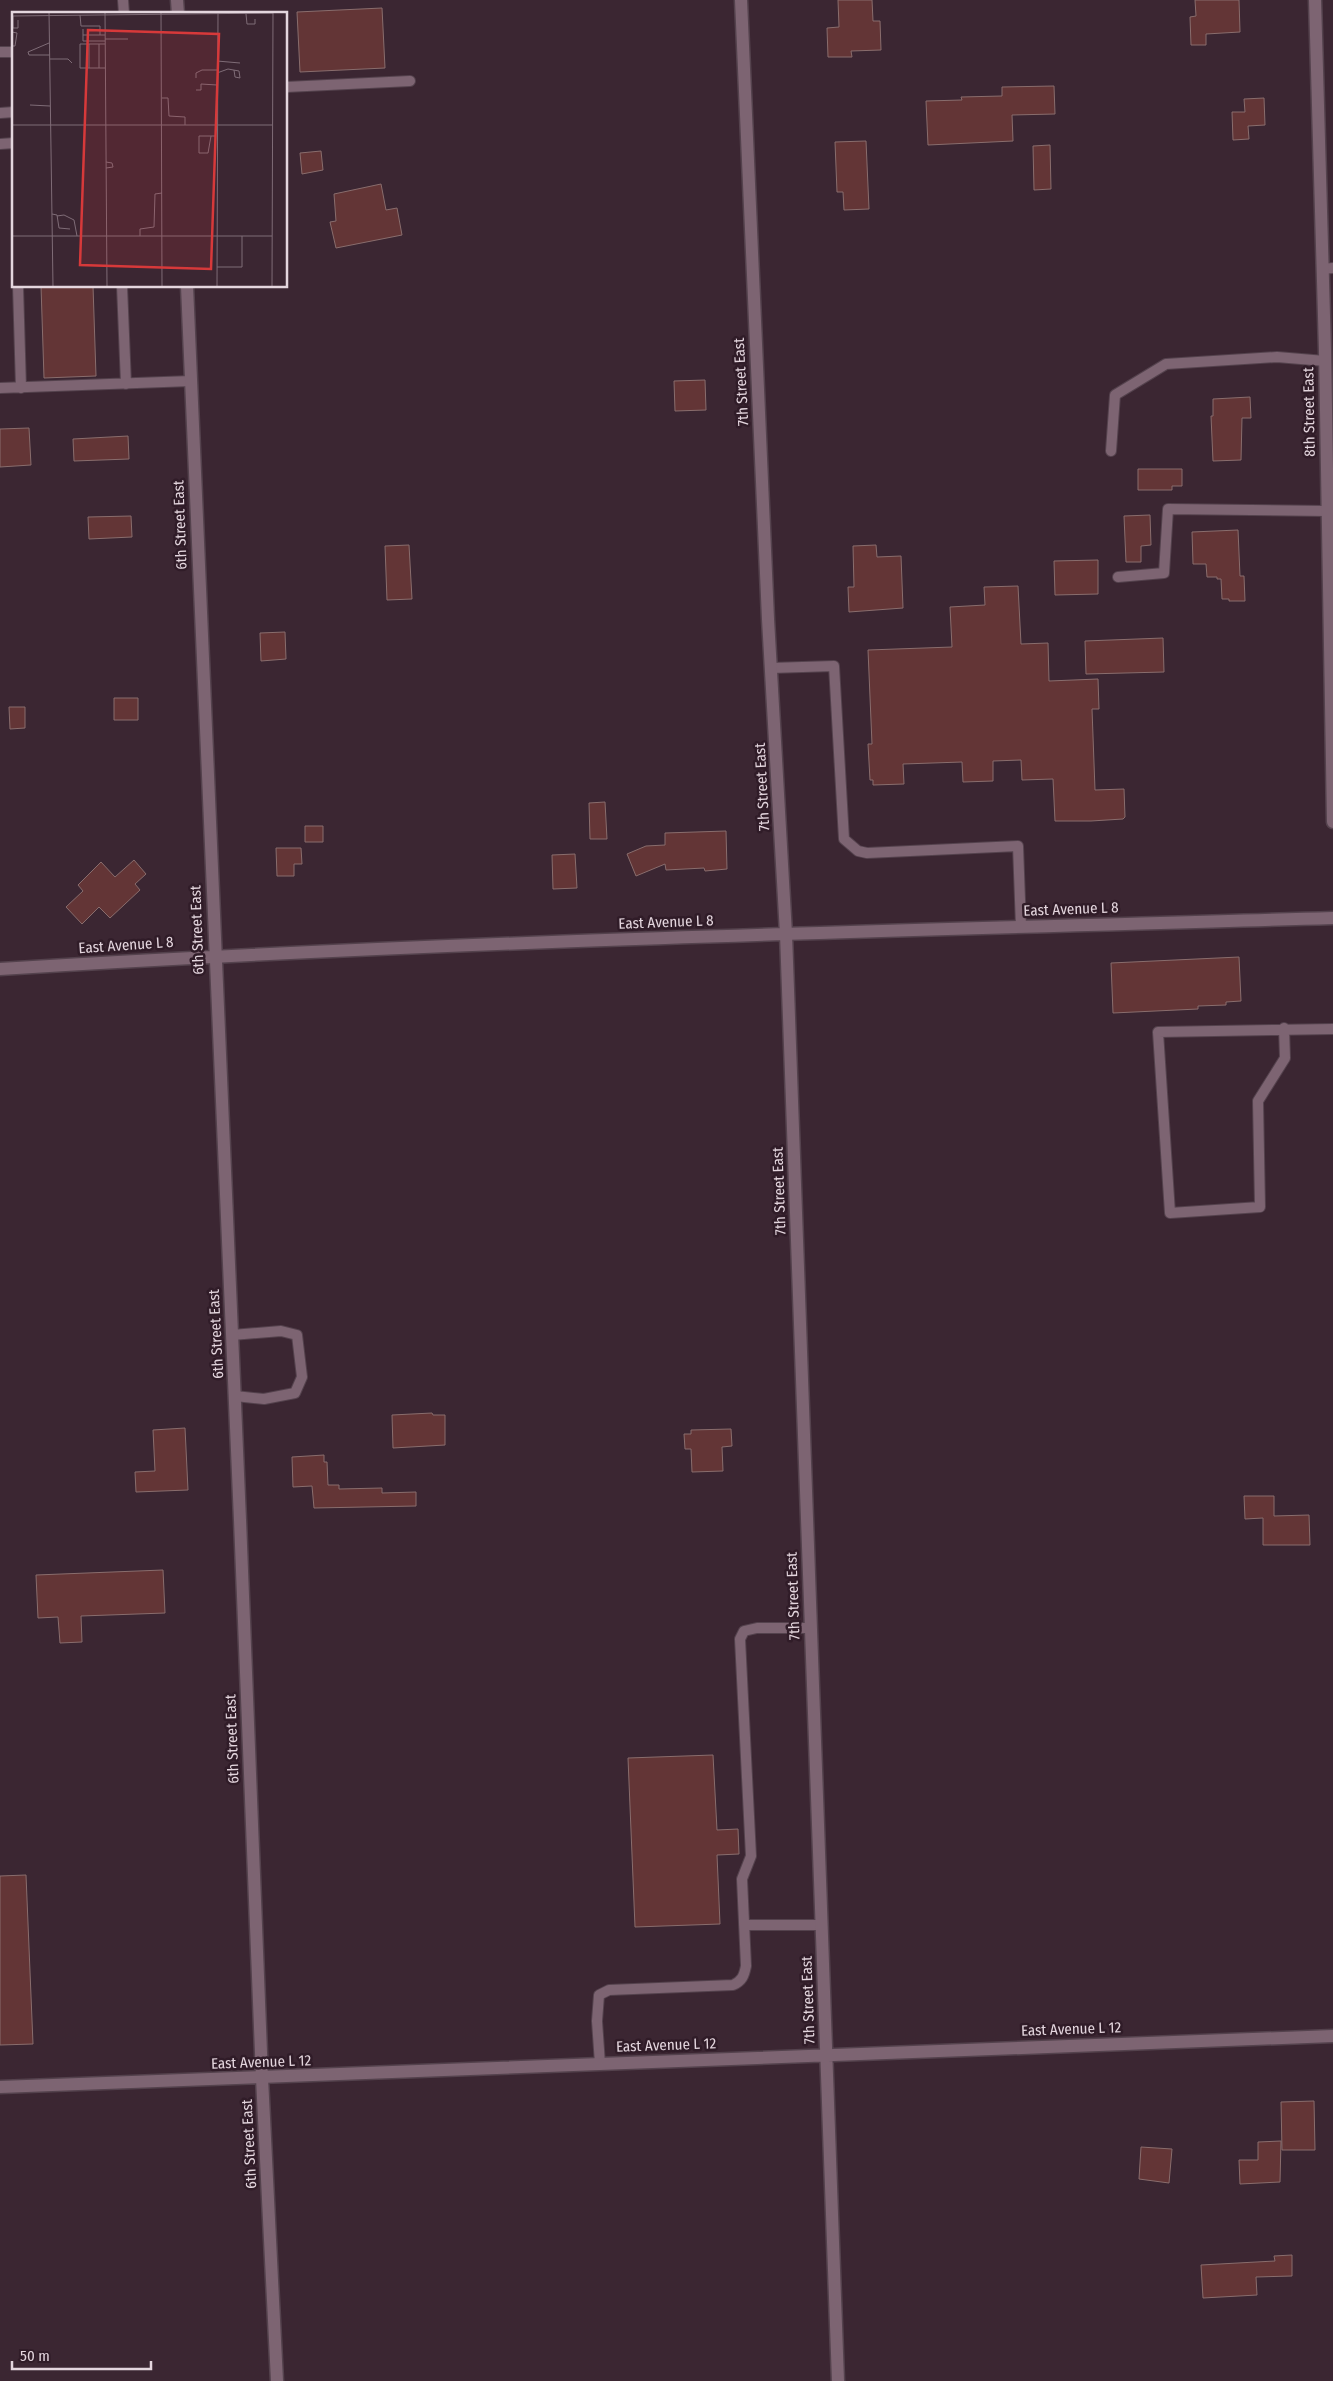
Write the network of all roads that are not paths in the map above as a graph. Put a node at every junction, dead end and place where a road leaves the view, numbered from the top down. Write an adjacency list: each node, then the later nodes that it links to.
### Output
1 (740, 0): 18 (street, 7th Street East)
2 (1315, 0): 5 (street, 8th Street East)
3 (410, 81): 4 (lane)
4 (288, 87)
5 (1328, 268): 9 (street, 8th Street East)
6 (18, 288): 14 (lane)
7 (122, 288): 11 (lane)
8 (187, 288): 10 (street, 6th Street East)
9 (1325, 361): 12 (street, 8th Street East); 15 (lane)
10 (191, 382): 11 (lane); 23 (street, 6th Street East)
11 (126, 384): 14 (lane)
12 (1329, 387): 16 (street, 8th Street East)
13 (0, 388): 14 (lane)
14 (21, 388)
15 (1111, 451)
16 (1328, 511): 17 (lane); 19 (street, 8th Street East)
17 (1118, 577)
18 (771, 668): 21 (lane); 22 (street, 7th Street East)
19 (1333, 822)
20 (1333, 918): 21 (street, East Avenue L 8)
21 (1021, 927): 22 (street, East Avenue L 8)
22 (786, 934): 23 (street, East Avenue L 8); 29 (street, 7th Street East)
23 (215, 956): 24 (street, East Avenue L 8); 27 (street, 6th Street East)
24 (0, 969)
25 (1284, 1028): 25 (lane); 26 (lane)
26 (1333, 1029)
27 (232, 1335): 28 (street, 6th Street East); 28 (lane)
28 (235, 1396): 35 (street, 6th Street East)
29 (811, 1628): 30 (street, 7th Street East); 31 (lane)
30 (822, 1924): 31 (lane); 33 (street, 7th Street East)
31 (744, 1925): 34 (lane)
32 (1333, 2036): 33 (street, East Avenue L 12)
33 (826, 2055): 34 (street, East Avenue L 12); 38 (street, 7th Street East)
34 (600, 2064): 35 (street, East Avenue L 12)
35 (262, 2078): 36 (street, East Avenue L 12); 37 (street, 6th Street East)
36 (0, 2087)
37 (276, 2381)
38 (838, 2381)

